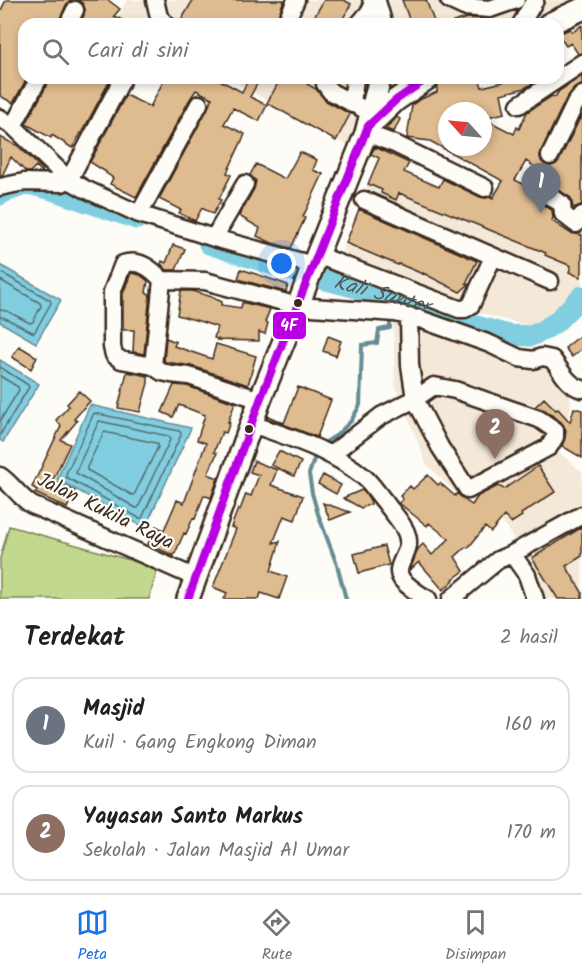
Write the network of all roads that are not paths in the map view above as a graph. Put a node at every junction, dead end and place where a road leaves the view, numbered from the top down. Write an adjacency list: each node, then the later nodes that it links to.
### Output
1 (155, 0): 7 (street)
2 (296, 0): 8 (street)
3 (449, 0): 4 (street)
4 (516, 0)
5 (535, 0): 9 (street)
6 (582, 9): 10 (main road)
7 (160, 18)
8 (288, 18)
9 (525, 18)
10 (562, 18)
11 (582, 63): 12 (street)
12 (564, 75)
13 (35, 84): 24 (street)
14 (120, 84): 27 (street)
15 (325, 84): 22 (street)
16 (354, 84): 22 (street)
17 (379, 84): 25 (main road)
18 (419, 84): 25 (main road)
19 (550, 84): 23 (street)
20 (582, 95): 26 (street)
21 (198, 104): 33 (street)
22 (352, 104): 25 (street)
23 (519, 105)
24 (7, 122): 27 (street)
25 (371, 122): 30 (street); 37 (main road)
26 (550, 156)
27 (69, 180): 29 (street); 33 (street)
28 (245, 184): 35 (street)
29 (0, 187)
30 (485, 188)
31 (541, 191): 34 (street)
32 (364, 201): 36 (street)
33 (139, 214): 35 (street)
34 (580, 223)
35 (214, 238): 37 (street)
36 (493, 257): 37 (street); 39 (street)
37 (308, 278): 38 (street); 40 (street); 44 (main road)
38 (162, 280): 41 (street); 41 (street)
39 (550, 282)
40 (402, 315): 42 (street); 43 (street)
41 (153, 366): 44 (street)
42 (578, 388): 45 (street)
43 (415, 399): 43 (street); 47 (street)
44 (260, 400): 46 (main road)
45 (582, 402)
46 (252, 424): 47 (street); 51 (main road)
47 (326, 453): 53 (street)
48 (0, 476): 51 (street, Jalan Kukila Raya)
49 (582, 515): 50 (street)
50 (512, 554): 54 (street); 55 (street)
51 (196, 578): 52 (main road)
52 (188, 599)
53 (428, 599)
54 (451, 599)
55 (535, 599)

